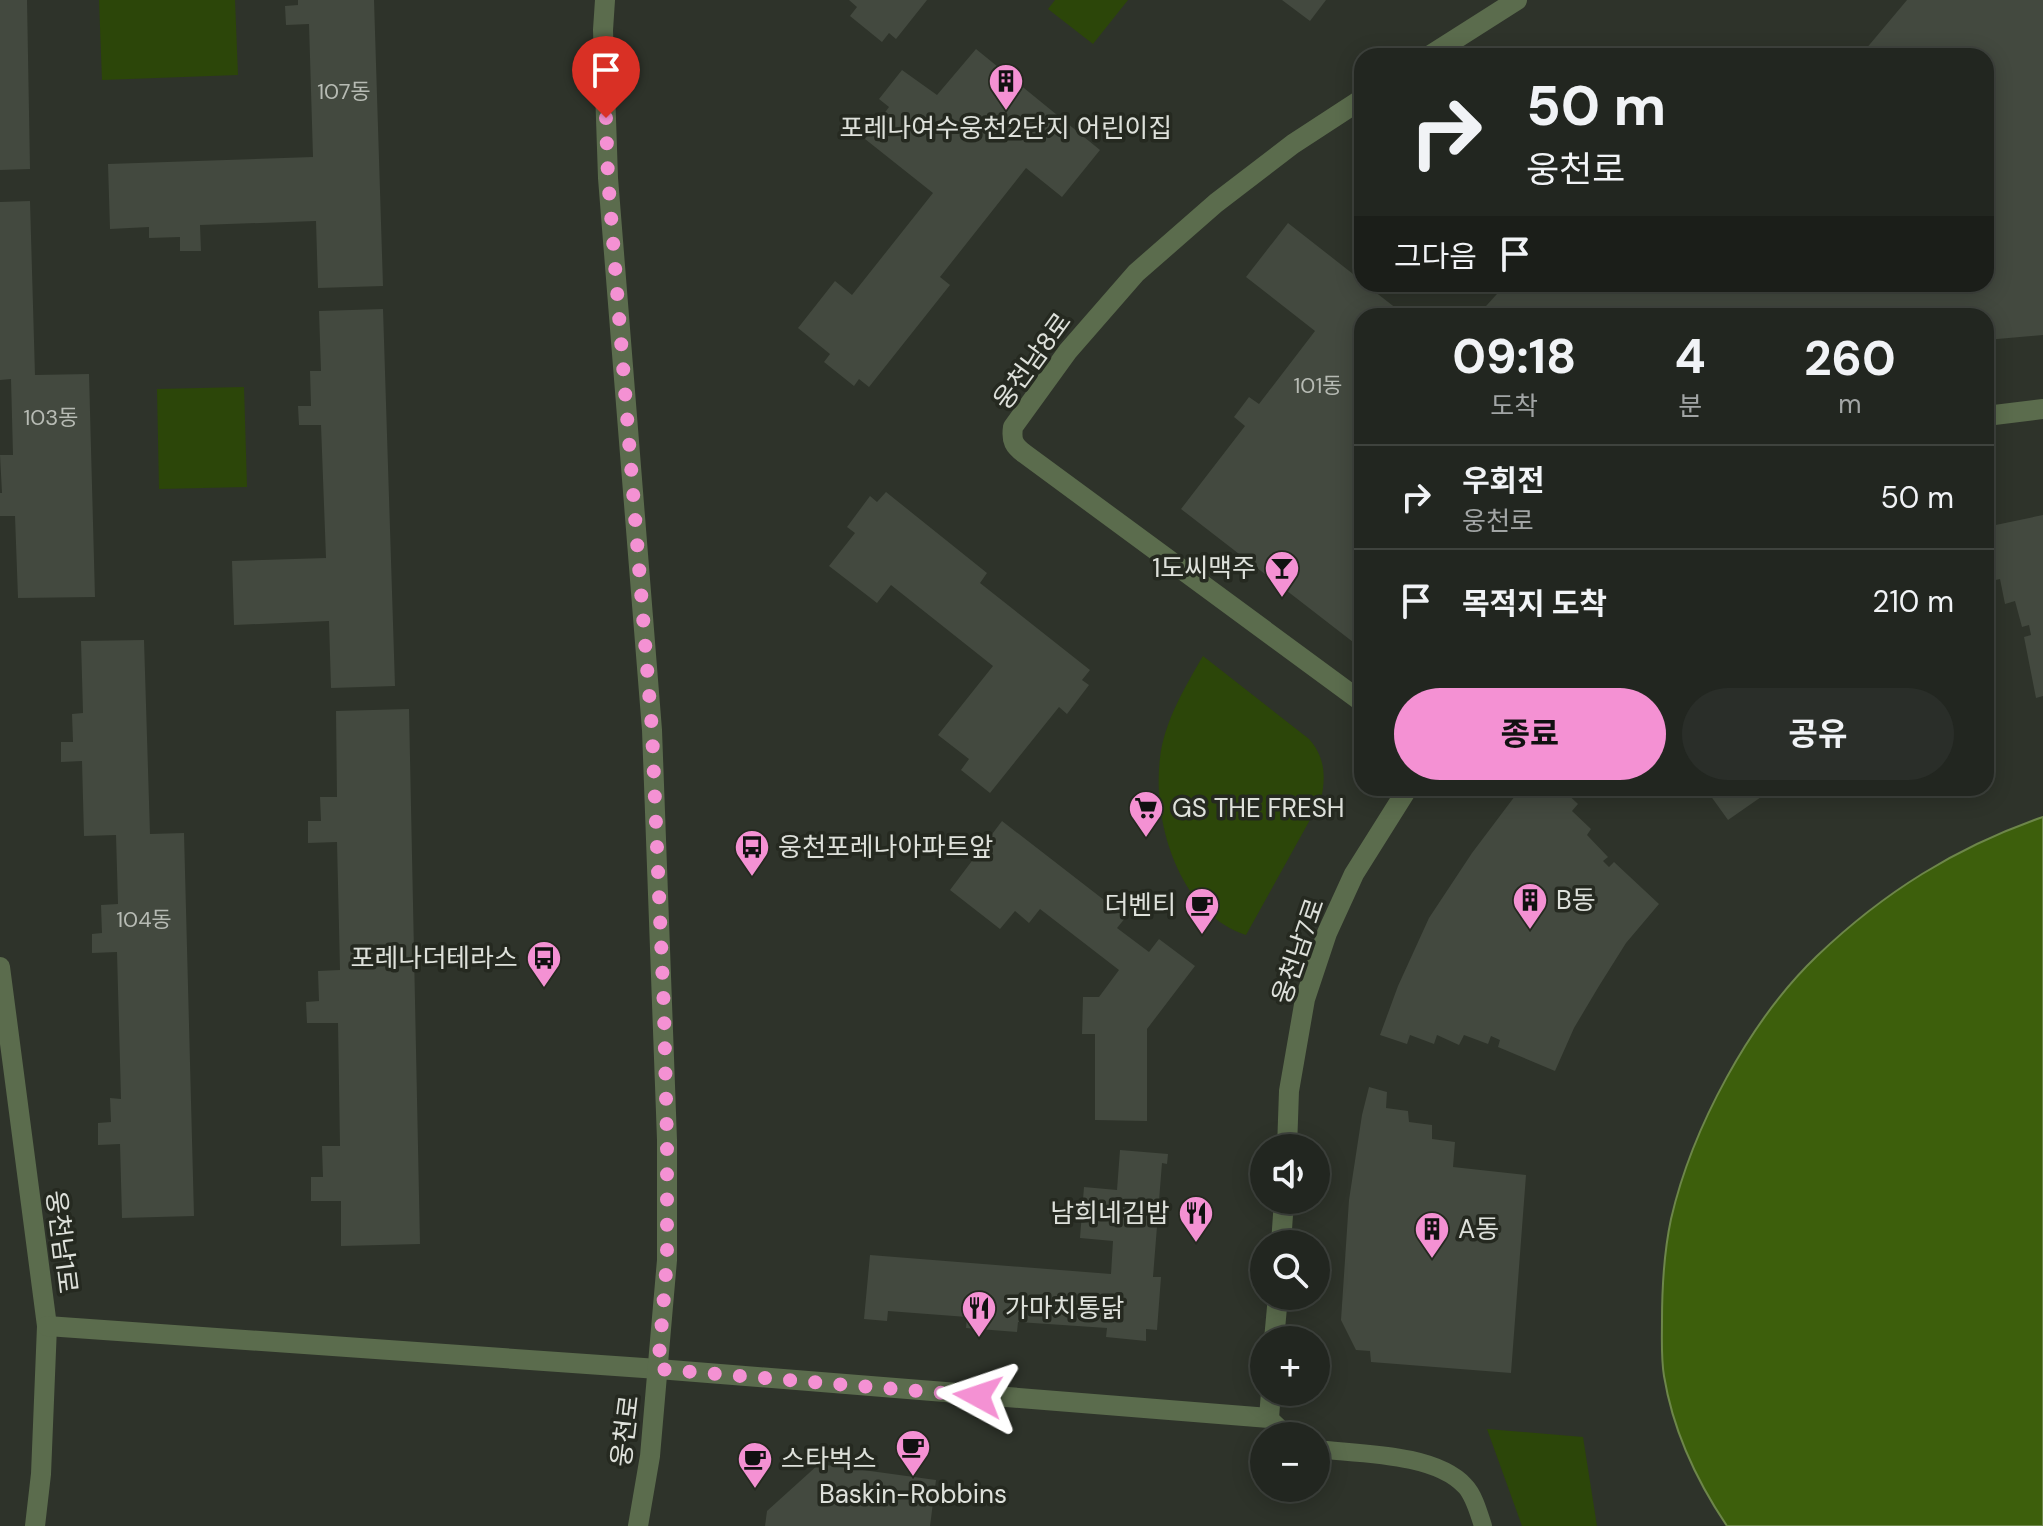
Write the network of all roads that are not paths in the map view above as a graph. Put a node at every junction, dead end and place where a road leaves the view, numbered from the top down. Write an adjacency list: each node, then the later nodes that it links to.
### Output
1 (605, 0): 12 (street, 웅천로)
2 (1517, 0): 3 (street)
3 (1442, 48)
4 (1354, 104): 7 (street, 웅천남8로)
5 (2043, 409): 6 (street)
6 (1994, 415)
7 (1354, 696)
8 (1403, 796): 10 (street, 웅천남7로)
9 (0, 967): 11 (street, 웅천남1로)
10 (1287, 1134)
11 (47, 1326): 12 (street); 17 (street, 웅천남1로)
12 (658, 1369): 14 (street); 18 (street, 웅천로)
13 (1270, 1406): 14 (street)
14 (1269, 1418): 15 (lane)
15 (1273, 1422)
16 (1330, 1450): 19 (lane)
17 (35, 1526)
18 (638, 1526)
19 (1483, 1526)

